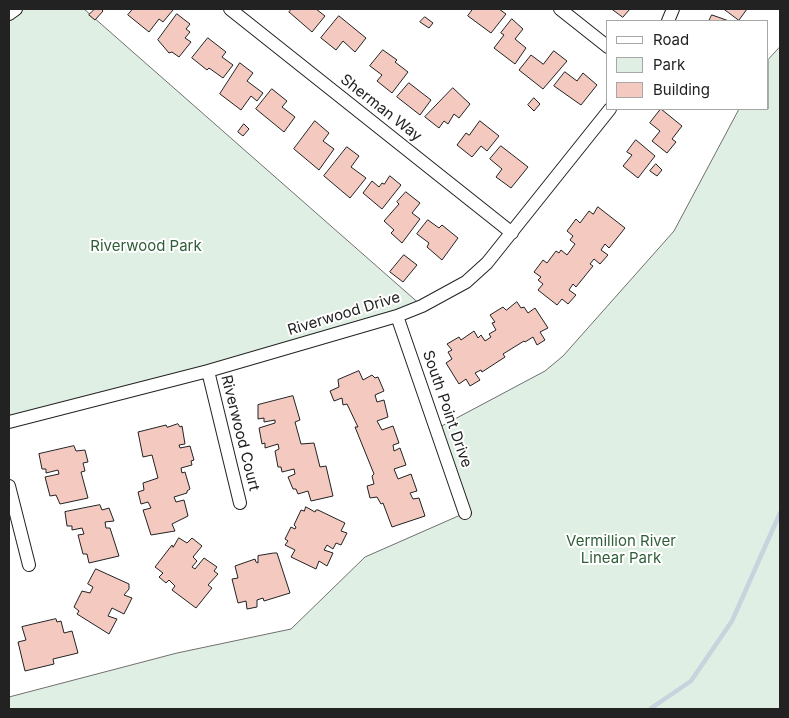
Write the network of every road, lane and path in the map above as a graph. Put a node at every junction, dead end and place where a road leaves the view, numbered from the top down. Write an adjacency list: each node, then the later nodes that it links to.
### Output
1 (16, 9): 4 (street)
2 (230, 9): 7 (street, Sherman Way)
3 (560, 9): 5 (street)
4 (9, 14)
5 (606, 44)
6 (609, 110): 7 (street, Riverwood Drive)
7 (512, 233): 8 (street, Riverwood Drive)
8 (397, 316): 9 (street, Riverwood Drive); 13 (street, South Point Drive)
9 (208, 371): 10 (street, Riverwood Drive); 12 (street, Riverwood Court)
10 (9, 422)
11 (9, 486): 14 (street)
12 (240, 503)
13 (465, 512)
14 (29, 565)

